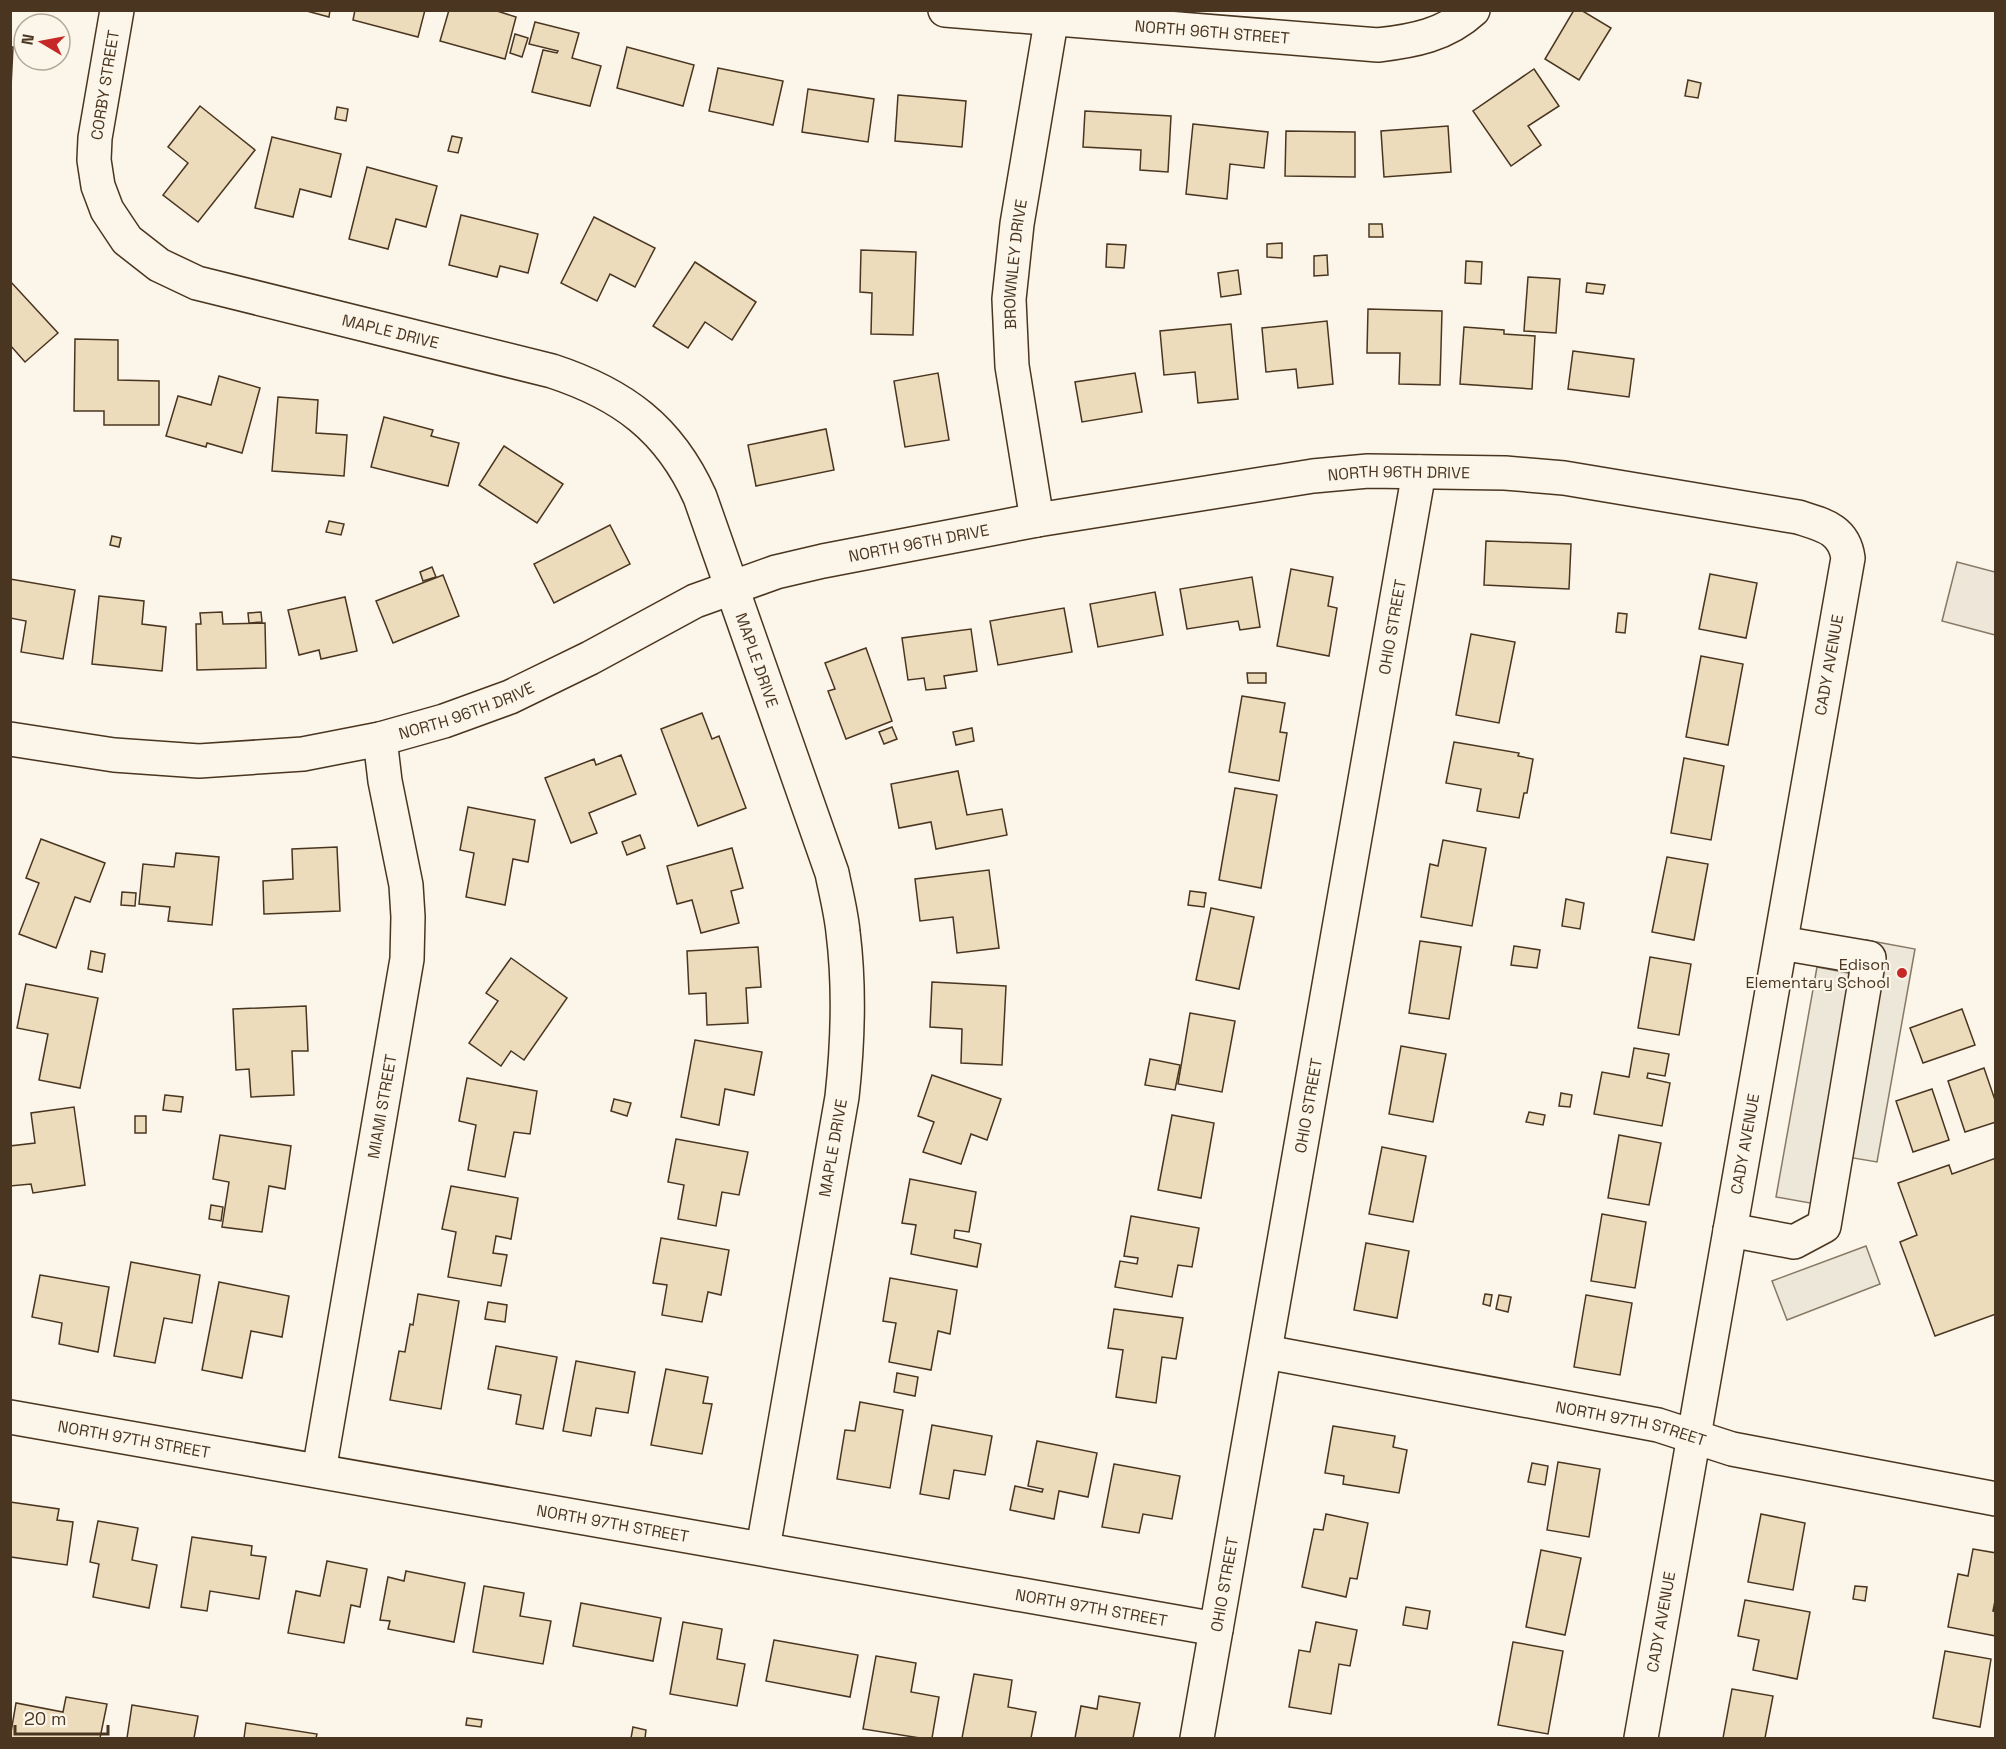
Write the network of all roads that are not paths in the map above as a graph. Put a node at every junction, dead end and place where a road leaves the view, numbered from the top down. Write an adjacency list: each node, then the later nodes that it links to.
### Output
1 (117, 10): 5 (street, CORBY STREET)
2 (945, 10): 4 (street, NORTH 96TH STREET)
3 (1473, 10): 4 (street, NORTH 96TH STREET)
4 (1052, 15): 7 (street, BROWNLEY DRIVE)
5 (94, 160): 9 (street, MAPLE DRIVE)
6 (1419, 472): 7 (street, NORTH 96TH DRIVE); 8 (street, NORTH 96TH DRIVE); 14 (street, OHIO STREET)
7 (1037, 520): 9 (street, NORTH 96TH DRIVE)
8 (1847, 549): 12 (street, CADY AVENUE)
9 (732, 588): 11 (street, NORTH 96TH DRIVE); 19 (street, MAPLE DRIVE)
10 (10, 738): 11 (street, NORTH 96TH DRIVE)
11 (380, 739): 17 (street, MIAMI STREET)
12 (1781, 943): 13 (street, CADY AVENUE); 13 (street)
13 (1730, 1230): 16 (street, CADY AVENUE)
14 (1266, 1352): 16 (street, NORTH 97TH STREET); 20 (street, OHIO STREET)
15 (10, 1418): 17 (street, NORTH 97TH STREET)
16 (1694, 1436): 18 (street, NORTH 97TH STREET); 22 (street, CADY AVENUE)
17 (319, 1471): 19 (street, NORTH 97TH STREET)
18 (1995, 1499)
19 (763, 1548): 20 (street, NORTH 97TH STREET)
20 (1216, 1629): 21 (street, OHIO STREET)
21 (1197, 1738)
22 (1641, 1738)

